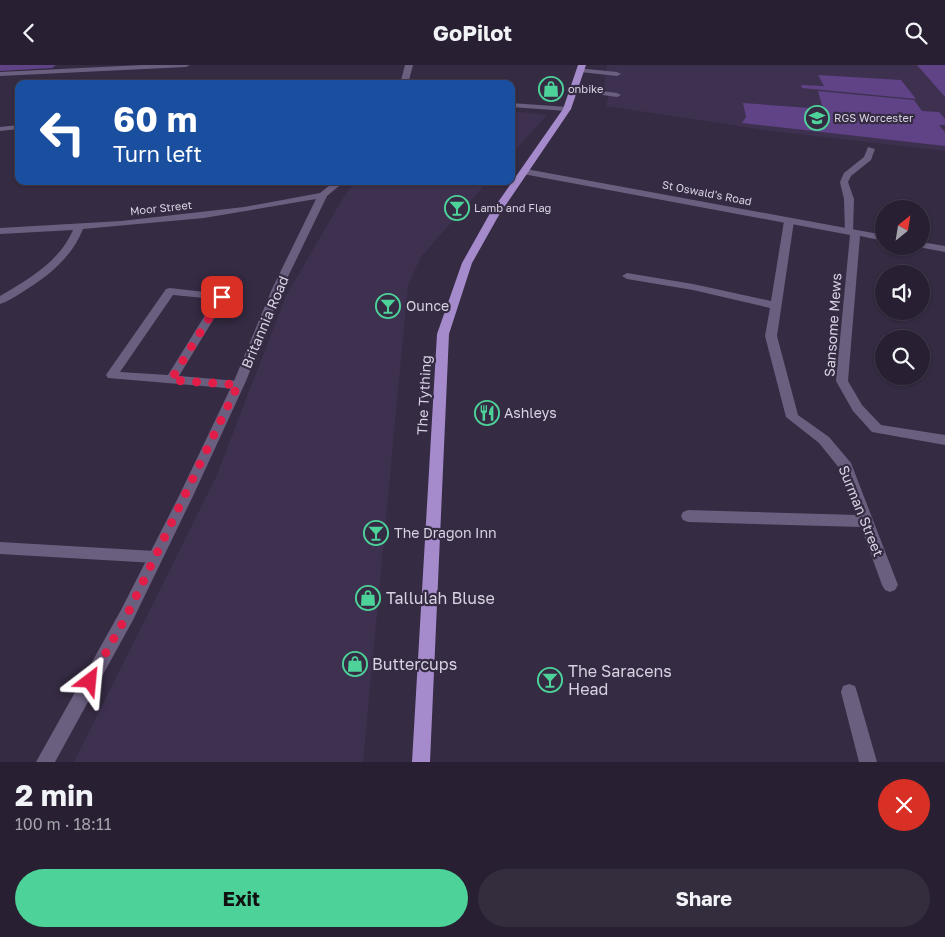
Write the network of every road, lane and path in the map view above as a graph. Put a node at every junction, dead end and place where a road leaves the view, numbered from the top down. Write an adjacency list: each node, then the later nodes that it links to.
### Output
1 (186, 65): 5 (street)
2 (409, 65): 6 (street)
3 (581, 67): 4 (street); 7 (main road, The Tything)
4 (617, 74)
5 (0, 75)
6 (405, 80)
7 (574, 89): 8 (street); 10 (main road, The Tything)
8 (617, 95)
9 (515, 105): 10 (street)
10 (567, 109): 14 (main road, The Tything)
11 (15, 127): 12 (street)
12 (0, 129)
13 (871, 149): 20 (street, Sansome Mews)
14 (526, 171): 17 (street, St Oswald's Road); 37 (main road, The Tything)
15 (337, 185): 16 (street, Britannia Road)
16 (323, 195): 18 (street, Moor Street); 28 (street, Britannia Road)
17 (789, 221): 20 (street, St Oswald's Road); 26 (street, Surman Street)
18 (79, 227): 19 (street, Moor Street); 25 (street)
19 (0, 231)
20 (851, 232): 21 (street, St Oswald's Road); 29 (street, Sansome Mews)
21 (875, 236)
22 (930, 246): 23 (street)
23 (945, 249)
24 (627, 276): 26 (street)
25 (0, 301)
26 (777, 306): 31 (street, Surman Street)
27 (171, 380): 27 (street); 28 (street)
28 (238, 385): 33 (street, Britannia Road)
29 (944, 440)
30 (688, 516): 31 (street)
31 (866, 521): 34 (street, Surman Street)
32 (0, 548): 33 (street)
33 (155, 557): 36 (street, Britannia Road)
34 (890, 585)
35 (848, 692): 38 (street)
36 (45, 762)
37 (421, 762)
38 (868, 762)

